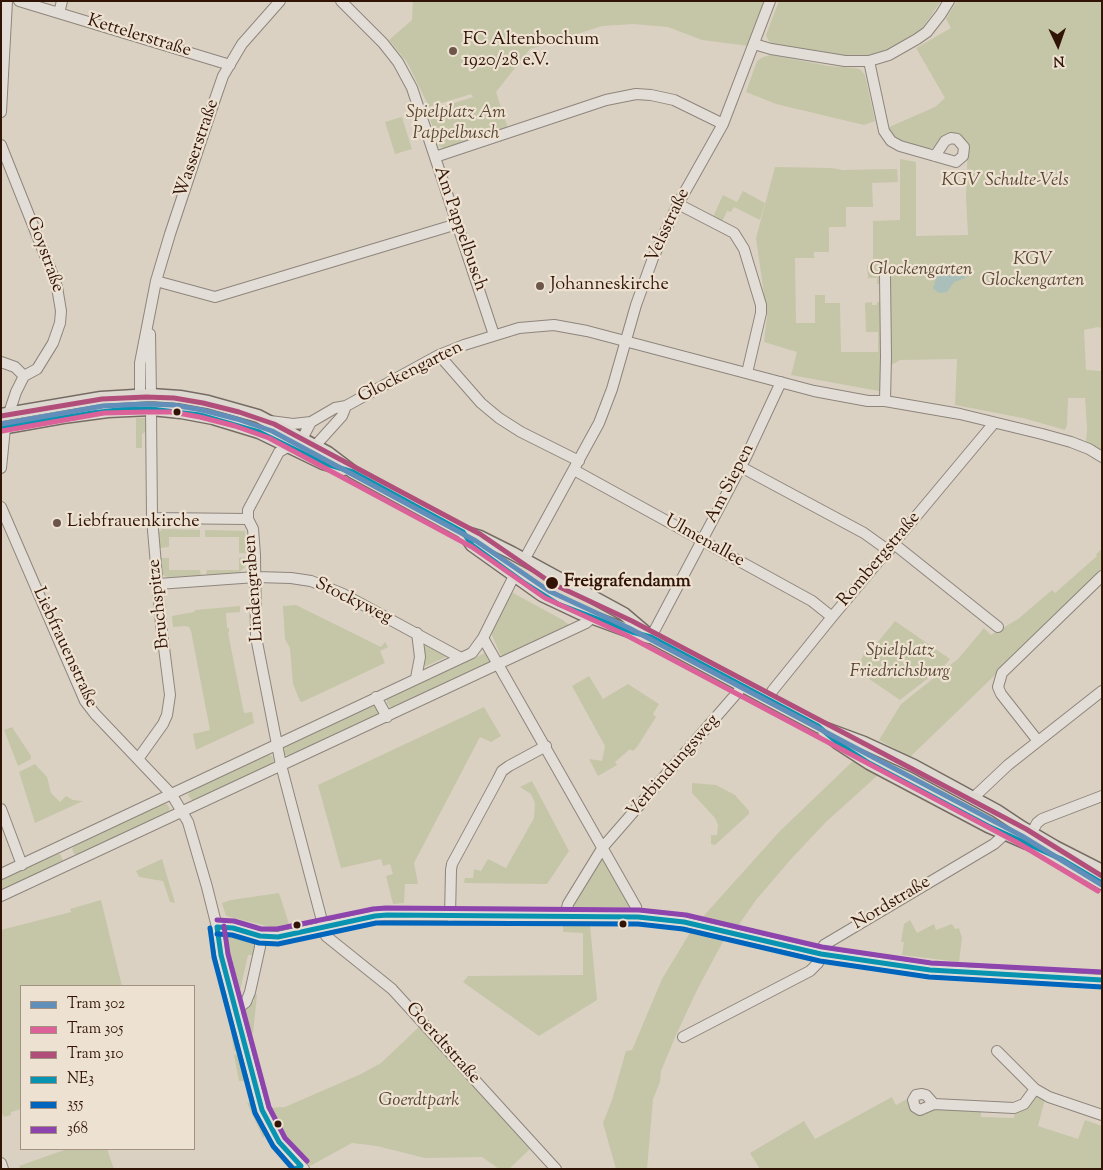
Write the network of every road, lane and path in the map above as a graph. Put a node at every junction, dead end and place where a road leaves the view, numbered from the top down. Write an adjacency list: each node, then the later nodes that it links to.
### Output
1 (7, 1): 12 (street)
2 (19, 1): 8 (street, Kettelerstraße)
3 (62, 1): 8 (street)
4 (280, 1): 11 (street, Wasserstraße)
5 (341, 1): 16 (street, Am Pappelbusch)
6 (770, 1): 9 (street, Velsstraße)
7 (949, 1): 10 (street)
8 (59, 13): 11 (street, Kettelerstraße)
9 (754, 44): 10 (street); 13 (street, Velsstraße)
10 (869, 61): 15 (street)
11 (230, 64): 20 (street, Wasserstraße)
12 (1, 112)
13 (723, 124): 16 (street); 17 (street, Velsstraße)
14 (1, 145): 26 (street, Goystraße)
15 (935, 156)
16 (434, 157): 18 (street, Am Pappelbusch)
17 (678, 204): 22 (street, Velsstraße); 25 (street)
18 (457, 224): 20 (street); 21 (street, Am Pappelbusch)
19 (885, 275): 29 (street)
20 (156, 281): 28 (street, Wasserstraße)
21 (494, 335): 22 (street, Glockengarten); 23 (street, Glockengarten)
22 (626, 341): 25 (street, Glockengarten); 41 (street, Velsstraße)
23 (438, 355): 30 (street, Glockengarten); 41 (street, Ulmenallee)
24 (1, 362): 26 (street)
25 (747, 374): 27 (street, Glockengarten)
26 (24, 376): 32 (street, Goystraße)
27 (781, 382): 29 (street, Glockengarten); 42 (street, Am Siepen)
28 (145, 395): 31 (main road); 32 (main road); 33 (main road)
29 (885, 401): 35 (street, Glockengarten)
30 (346, 406): 34 (street, Glockengarten); 39 (street, Glockengarten)
31 (151, 413): 36 (main road); 38 (main road); 46 (street, Bruchspitze)
32 (5, 414): 36 (main road)
33 (269, 422): 34 (street, Glockengarten); 37 (main road)
34 (311, 422): 37 (street)
35 (994, 423): 40 (street, Glockengarten); 50 (street, Rombergstraße)
36 (3, 428): 43 (street)
37 (302, 439): 38 (street); 39 (main road)
38 (290, 446): 39 (street); 44 (main road); 47 (street, Lindengraben)
39 (315, 446): 44 (main road)
40 (1102, 457)
41 (576, 466): 49 (street, Ulmenallee); 51 (street, Velsstraße)
42 (741, 467): 49 (street, Am Siepen); 50 (street)
43 (1, 468)
44 (353, 472): 48 (main road)
45 (1, 507): 75 (street, Liebfrauenstraße)
46 (152, 518): 47 (street); 55 (street, Bruchspitze)
47 (248, 519): 54 (street, Lindengraben)
48 (463, 532): 51 (main road); 52 (main road)
49 (702, 541): 58 (street, Ulmenallee); 61 (street, Am Siepen)
50 (892, 547): 58 (street, Rombergstraße); 59 (street)
51 (524, 560): 52 (main road); 56 (main road)
52 (514, 576): 57 (main road); 62 (street)
53 (1102, 576): 72 (street)
54 (256, 577): 55 (street, Stockyweg); 60 (street, Stockyweg); 73 (street, Lindengraben)
55 (158, 584): 75 (street, Bruchspitze)
56 (595, 599): 57 (main road); 61 (main road)
57 (593, 617): 61 (main road); 64 (street)
58 (832, 617): 69 (street, Rombergstraße)
59 (998, 627)
60 (417, 633): 63 (street, Stockyweg); 65 (street)
61 (651, 637): 66 (main road)
62 (484, 638): 63 (street); 64 (street)
63 (461, 658): 65 (street)
64 (499, 664): 70 (street); 74 (street)
65 (416, 678): 68 (street)
66 (743, 686): 69 (main road); 87 (street, Verbindungsweg)
67 (1102, 690): 72 (street)
68 (376, 697): 70 (street); 73 (street)
69 (768, 699): 71 (main road)
70 (387, 717): 76 (street)
71 (818, 726): 79 (main road); 83 (main road)
72 (1038, 741): 79 (street)
73 (277, 744): 76 (street); 77 (street)
74 (546, 746): 87 (street); 94 (street)
75 (138, 759): 77 (street, Liebfrauenstraße)
76 (281, 765): 81 (street); 98 (street, Goerdtstraße)
77 (172, 795): 81 (street); 86 (street)
78 (1102, 796): 85 (street)
79 (973, 798): 82 (main road)
80 (1, 809): 89 (street)
81 (182, 811): 88 (street); 97 (street)
82 (997, 811): 83 (main road); 85 (main road)
83 (988, 826): 84 (main road)
84 (1005, 834): 92 (main road); 100 (street, Nordstraße)
85 (1032, 834): 90 (main road)
86 (63, 846): 88 (street); 89 (street)
87 (603, 848): 95 (street, Verbindungsweg); 96 (street)
88 (71, 863): 93 (street)
89 (22, 865): 91 (street)
90 (1102, 871)
91 (1, 874)
92 (1102, 883)
93 (1, 896)
94 (450, 916): 95 (street); 98 (street)
95 (565, 916): 96 (street)
96 (638, 917): 100 (street)
97 (217, 927): 99 (street); 102 (street)
98 (324, 927): 99 (street); 111 (street, Goerdtstraße)
99 (260, 936): 102 (street)
100 (821, 954): 101 (street); 103 (street, Nordstraße)
101 (1102, 980)
102 (236, 1010): 109 (street)
103 (682, 1037)
104 (997, 1051): 105 (street)
105 (1035, 1089): 106 (street); 107 (street)
106 (934, 1104)
107 (1102, 1115)
108 (1, 1163): 110 (street)
109 (300, 1168)
110 (3, 1169)
111 (556, 1169)

